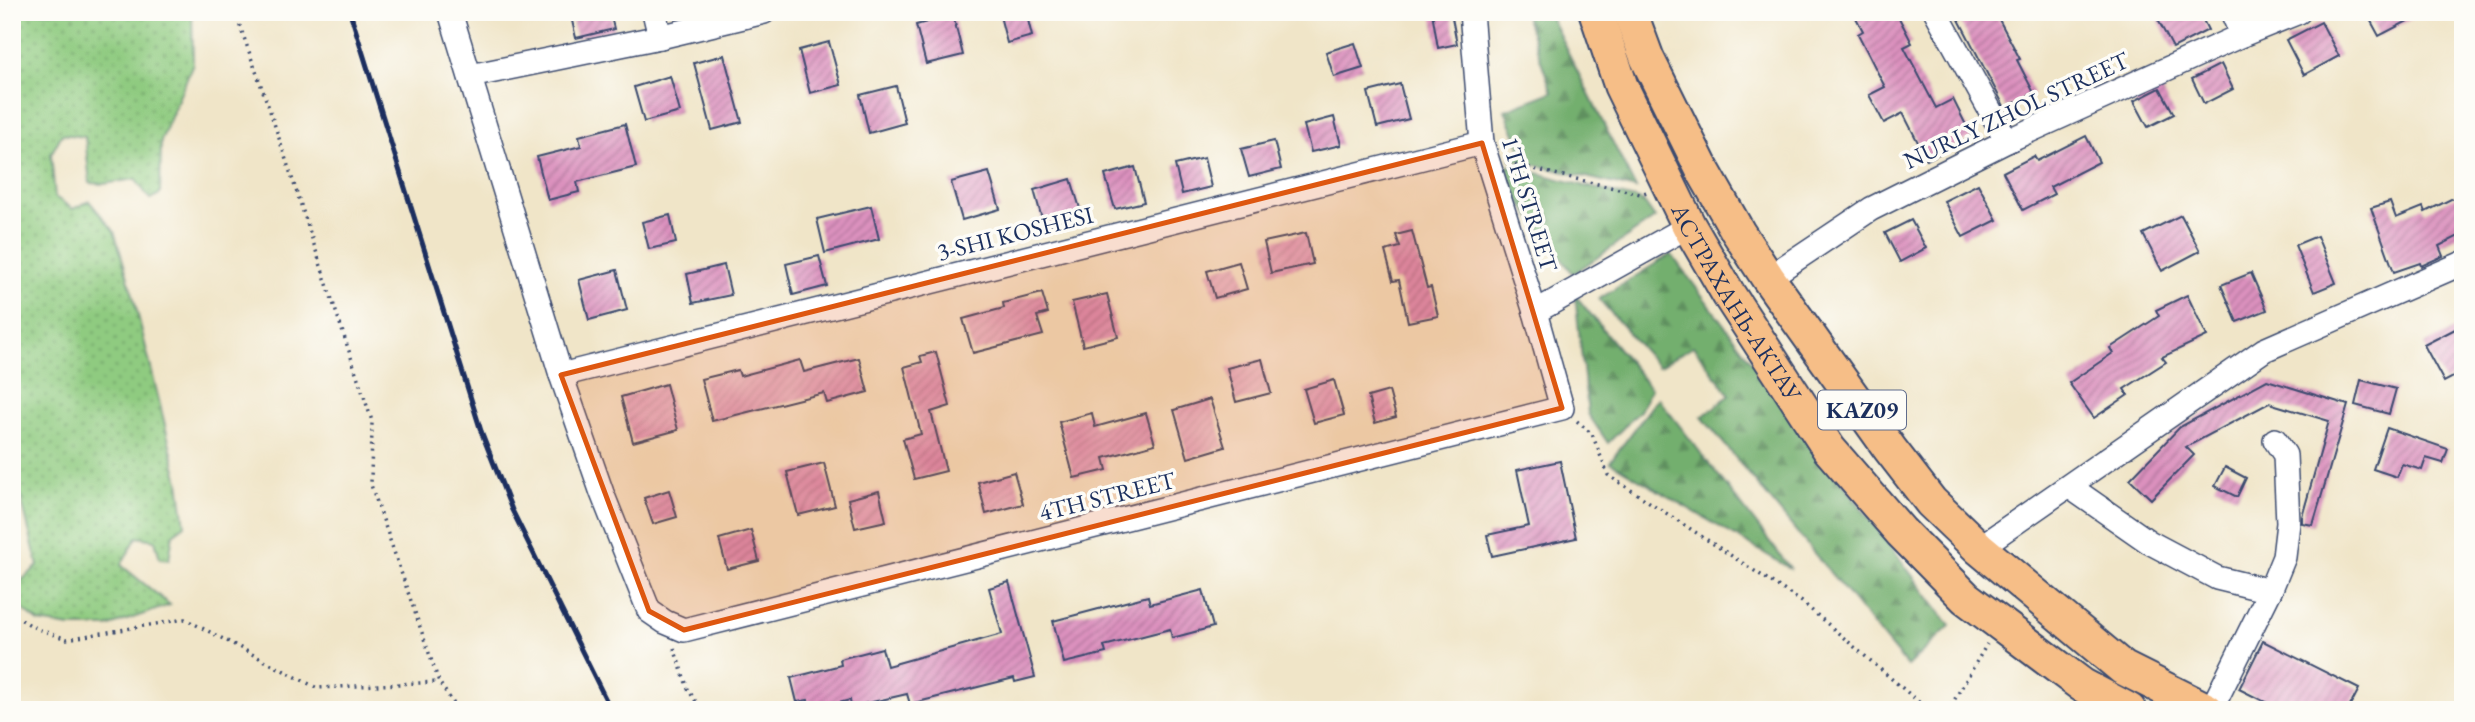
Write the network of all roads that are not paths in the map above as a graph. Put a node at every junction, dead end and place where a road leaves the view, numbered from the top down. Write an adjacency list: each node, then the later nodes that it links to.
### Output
1 (450, 12): 12 (street)
2 (654, 12): 11 (street)
3 (764, 12): 11 (street)
4 (1471, 12): 14 (street, 1TH STREET)
5 (1596, 12): 15 (highway, АСТРАХАНЬ-АКТАУ / KAZ09)
6 (1630, 12): 17 (highway, KAZ09)
7 (1936, 12): 13 (street)
8 (2232, 12): 10 (street)
9 (2299, 12): 10 (street, NURLY ZHOL STREET)
10 (2242, 35): 13 (street, NURLY ZHOL STREET)
11 (660, 37): 12 (street)
12 (470, 76): 19 (street)
13 (2007, 141): 17 (street, NURLY ZHOL STREET)
14 (1486, 151): 18 (street, 1TH STREET); 19 (street, 3-SHI KOSHESI)
15 (1689, 226): 18 (street); 24 (highway, АСТРАХАНЬ-АКТАУ / KAZ09)
16 (2463, 263): 22 (street)
17 (1768, 278): 23 (highway, KAZ09)
18 (1535, 312): 20 (street, 1TH STREET)
19 (561, 375): 20 (street, 4TH STREET)
20 (1562, 408)
21 (2275, 440): 26 (street)
22 (2070, 487): 25 (street); 26 (street)
23 (1931, 502): 24 (highway); 25 (highway, KAZ09)
24 (1901, 532): 27 (highway, АСТРАХАНЬ-АКТАУ / KAZ09)
25 (1979, 548): 28 (highway, KAZ09)
26 (2270, 591): 28 (street)
27 (2111, 706)
28 (2209, 710)

